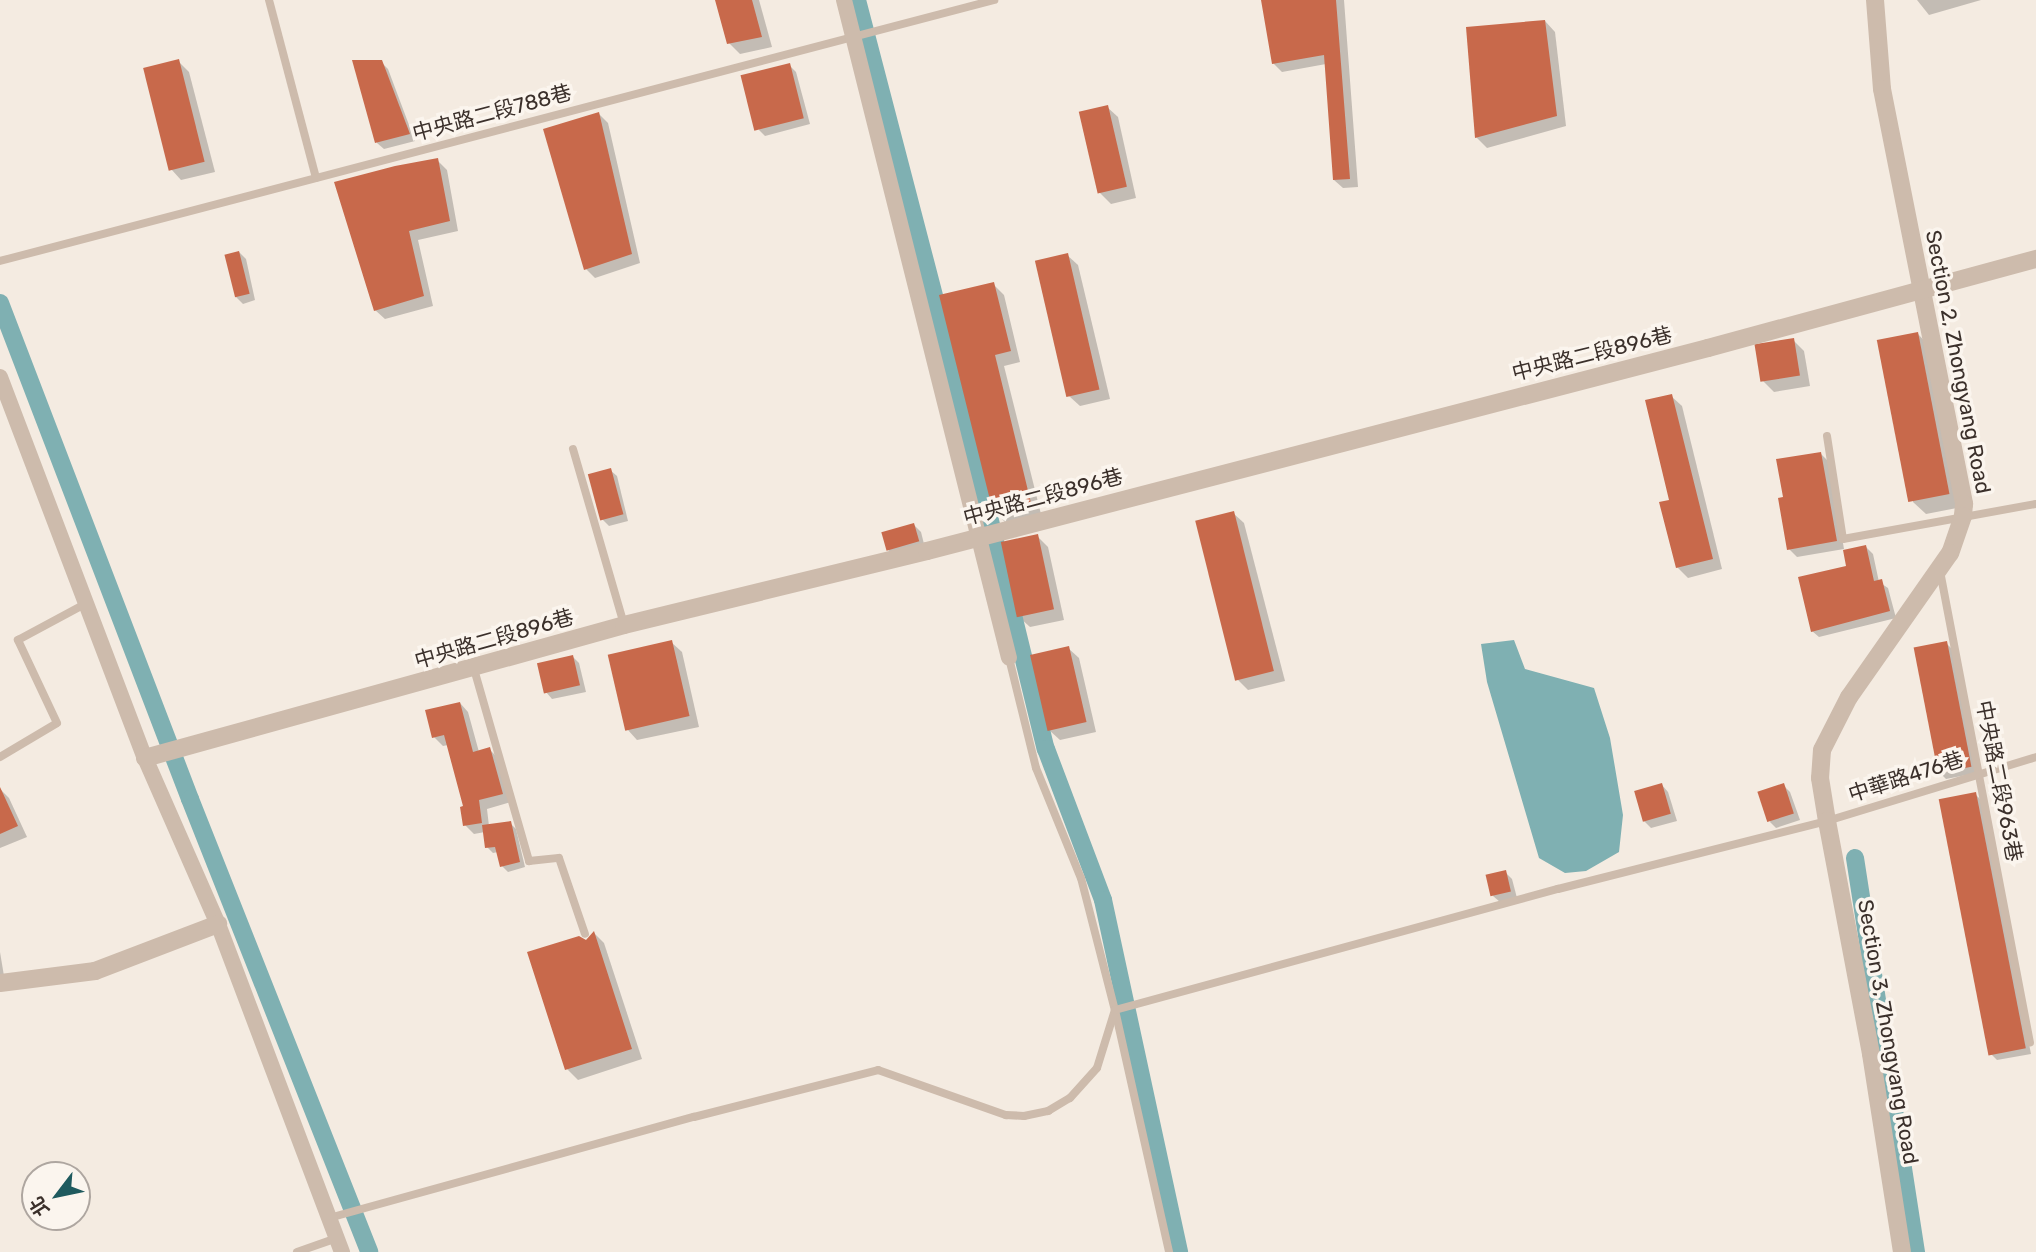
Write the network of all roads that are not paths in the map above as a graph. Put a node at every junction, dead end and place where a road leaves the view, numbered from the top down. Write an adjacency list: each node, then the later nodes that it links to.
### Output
1 (269, 0): 6 (lane)
2 (844, 0): 5 (street)
3 (994, 0): 5 (lane, 中央路二段788巷)
4 (1875, 0): 9 (street, Section 2, Zhongyang Road)
5 (854, 36): 6 (lane, 中央路二段788巷); 15 (street)
6 (316, 178): 8 (lane, 中央路二段788巷)
7 (2036, 259): 9 (street, 中央路二段896巷)
8 (0, 261)
9 (1921, 290): 14 (street, Section 2, Zhongyang Road); 15 (street, 中央路二段896巷)
10 (0, 377): 17 (street)
11 (1827, 436): 14 (lane)
12 (573, 449): 18 (lane)
13 (2036, 504): 14 (lane)
14 (1964, 516): 16 (street, Section 2, Zhongyang Road)
15 (978, 538): 18 (street, 中央路二段896巷); 19 (street)
16 (1940, 568): 24 (lane, 中央路二段963巷); 25 (street, Section 2, Zhongyang Road)
17 (85, 604): 21 (lane); 23 (street)
18 (624, 625): 20 (street, 中央路二段896巷)
19 (1009, 658): 29 (lane)
20 (474, 669): 23 (street, 中央路二段896巷); 27 (lane)
21 (0, 757)
22 (2036, 757): 24 (lane, 中華路476巷)
23 (145, 758): 26 (street)
24 (1981, 772): 25 (lane, 中華路476巷); 30 (lane, 中央路二段963巷)
25 (1827, 821): 29 (lane, 中華路476巷); 35 (street, Section 3, Zhongyang Road)
26 (218, 925): 28 (street); 31 (street)
27 (585, 933)
28 (0, 983)
29 (1115, 1010): 31 (lane); 34 (lane)
30 (2030, 1042)
31 (329, 1218): 32 (street)
32 (339, 1245): 33 (lane)
33 (297, 1252)
34 (1169, 1252)
35 (1902, 1252)

